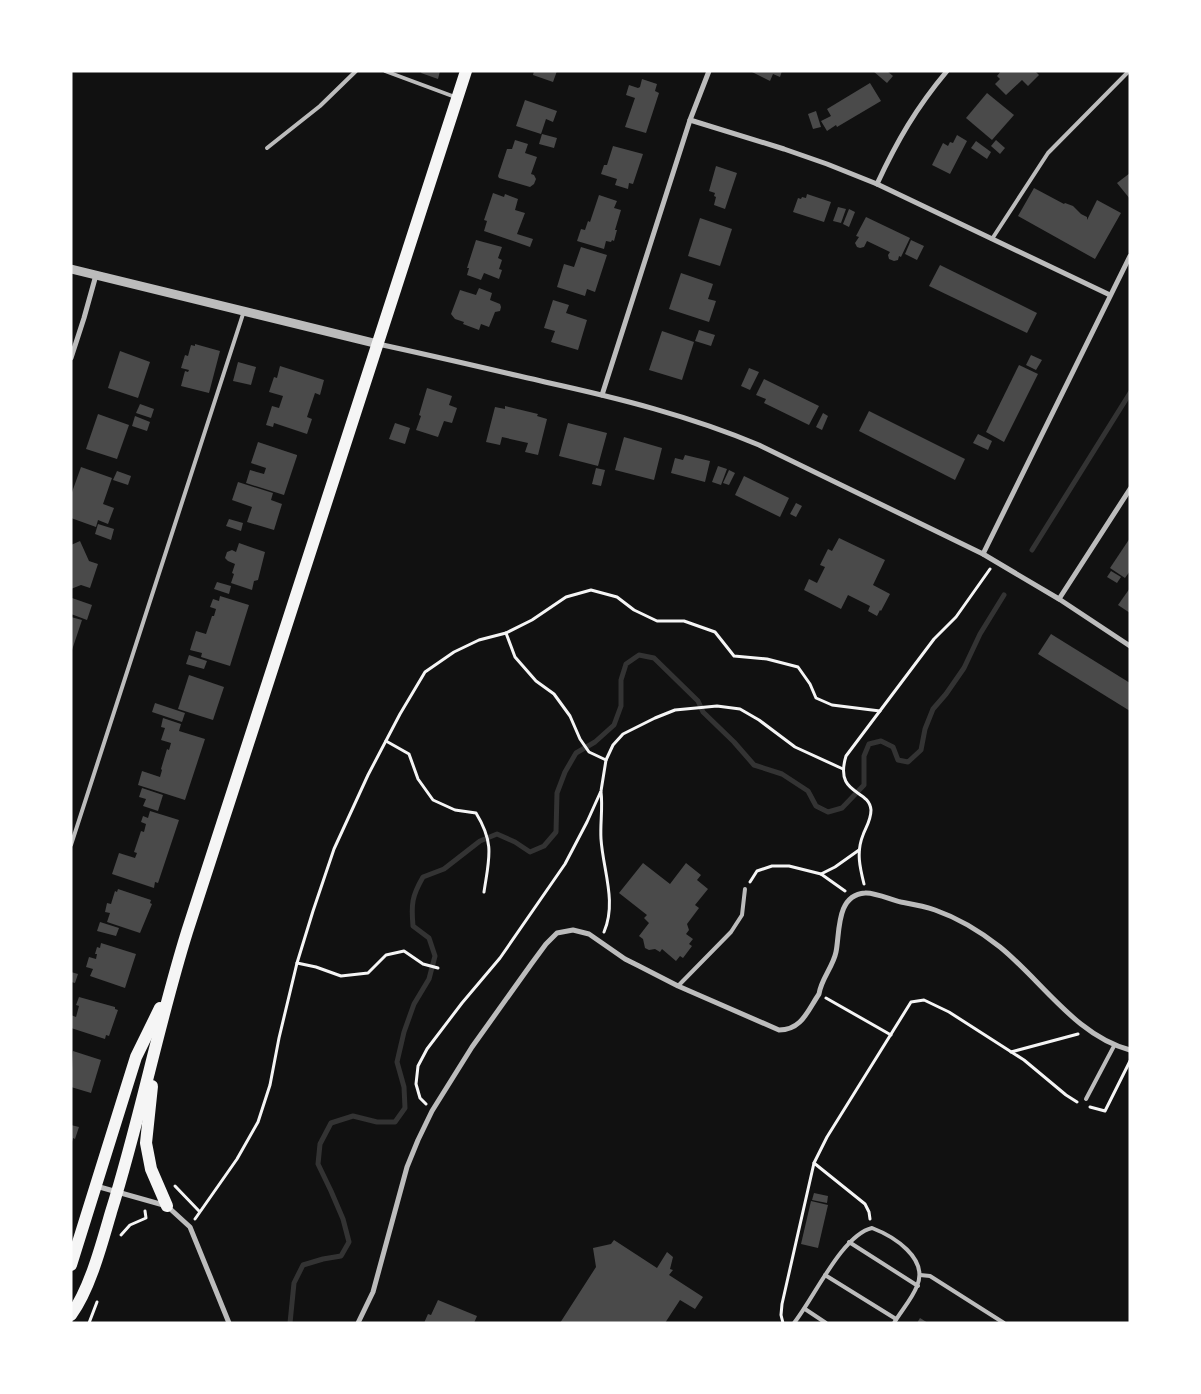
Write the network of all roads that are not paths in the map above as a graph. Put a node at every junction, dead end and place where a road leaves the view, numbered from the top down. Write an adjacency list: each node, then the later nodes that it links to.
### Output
1 (356, 71): 9 (lane)
2 (385, 71): 7 (lane)
3 (466, 71): 7 (main road)
4 (709, 71): 8 (street)
5 (947, 71): 10 (street)
6 (1129, 71): 11 (lane)
7 (458, 98): 17 (main road)
8 (690, 120): 10 (street); 19 (street)
9 (268, 148)
10 (877, 184): 11 (street)
11 (992, 239): 15 (street)
12 (1130, 256): 15 (street)
13 (71, 269): 14 (street)
14 (96, 275): 16 (street); 18 (street)
15 (1110, 295): 21 (street)
16 (244, 311): 17 (street); 24 (lane)
17 (378, 344): 19 (street); 27 (main road)
18 (71, 358)
19 (602, 395): 21 (street)
20 (1130, 488): 22 (street)
21 (983, 554): 22 (street)
22 (1059, 599): 23 (street)
23 (1130, 646)
24 (71, 845)
25 (745, 889): 26 (lane)
26 (678, 986): 29 (street); 44 (street)
27 (168, 993): 28 (main road); 32 (main road)
28 (157, 1041): 33 (main road); 34 (main road)
29 (1114, 1046): 30 (street); 31 (lane)
30 (1130, 1050)
31 (1086, 1098)
32 (95, 1186): 33 (street); 36 (main road)
33 (118, 1191): 34 (street); 41 (main road)
34 (167, 1206): 43 (street)
35 (849, 1242): 37 (lane); 38 (lane); 39 (lane)
36 (71, 1264)
37 (920, 1275): 39 (lane); 47 (lane)
38 (825, 1276): 40 (lane); 42 (lane)
39 (918, 1286): 42 (lane)
40 (806, 1309): 45 (lane); 46 (lane)
41 (71, 1315)
42 (895, 1321)
43 (229, 1323)
44 (358, 1323)
45 (794, 1323)
46 (826, 1323)
47 (1004, 1323)

